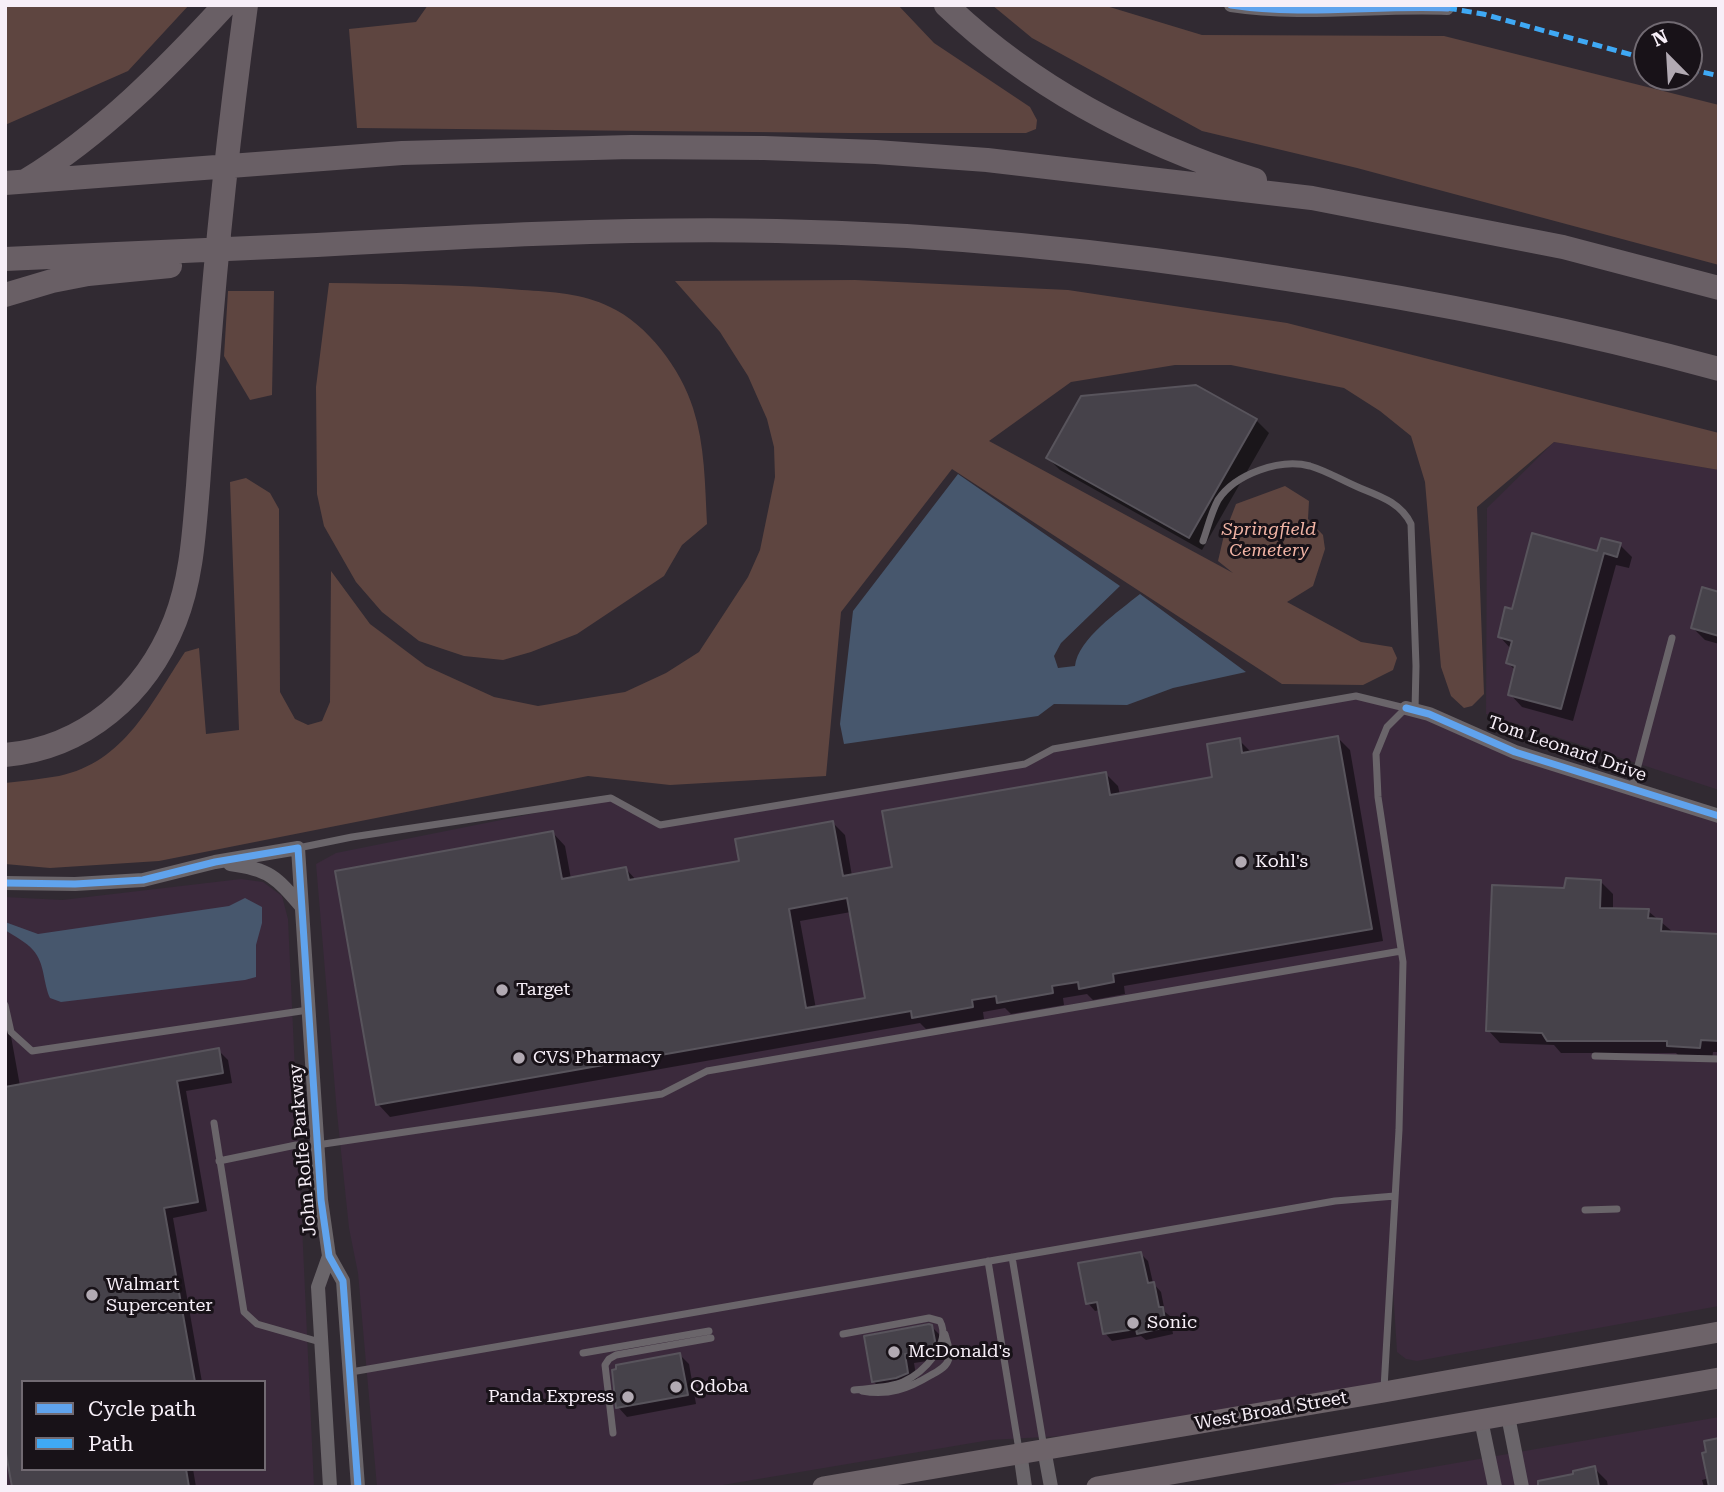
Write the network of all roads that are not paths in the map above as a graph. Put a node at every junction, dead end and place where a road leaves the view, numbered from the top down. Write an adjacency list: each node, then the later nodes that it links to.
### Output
1 (225, 5): 8 (highway)
2 (246, 5): 18 (highway)
3 (946, 5): 9 (highway)
4 (1231, 5): 5 (street)
5 (1306, 8): 6 (street)
6 (1447, 8)
7 (5, 183): 9 (highway)
8 (5, 194)
9 (1312, 198): 12 (highway)
10 (317, 245): 11 (highway); 13 (highway); 14 (highway)
11 (5, 259)
12 (1719, 288)
13 (5, 295)
14 (1719, 369)
15 (1203, 541): 17 (lane)
16 (1672, 638): 19 (lane)
17 (1410, 709): 19 (street, Tom Leonard Drive); 21 (lane); 25 (lane)
18 (5, 755)
19 (1632, 788): 20 (street, Tom Leonard Drive)
20 (1719, 816)
21 (298, 848): 22 (street); 24 (street, John Rolfe Parkway)
22 (215, 862): 23 (street); 24 (street)
23 (5, 883)
24 (301, 906): 27 (street, John Rolfe Parkway)
25 (1401, 951): 31 (lane); 33 (lane)
26 (5, 1005): 27 (lane)
27 (308, 1010): 31 (street, John Rolfe Parkway)
28 (1595, 1056): 29 (lane)
29 (1719, 1059)
30 (214, 1123): 32 (lane)
31 (317, 1145): 32 (lane); 36 (street, John Rolfe Parkway)
32 (219, 1161): 42 (lane)
33 (1395, 1196): 37 (lane); 46 (lane)
34 (1617, 1209): 35 (lane)
35 (1585, 1210)
36 (329, 1255): 42 (street, John Rolfe Parkway); 44 (street, John Rolfe Parkway)
37 (1012, 1257): 38 (lane); 50 (lane)
38 (988, 1261): 44 (lane); 51 (lane)
39 (944, 1329): 39 (lane); 41 (lane)
40 (1719, 1332): 46 (main road, West Broad Street)
41 (843, 1334)
42 (320, 1342): 52 (street, John Rolfe Parkway)
43 (583, 1353): 49 (lane)
44 (351, 1371): 53 (street, John Rolfe Parkway)
45 (1719, 1378): 47 (main road)
46 (1384, 1392): 50 (main road, West Broad Street)
47 (1508, 1416): 48 (main road); 59 (street)
48 (1481, 1420): 57 (main road); 58 (street)
49 (613, 1433)
50 (1044, 1449): 51 (main road, West Broad Street); 56 (street)
51 (1020, 1452): 54 (main road, West Broad Street); 55 (street)
52 (330, 1487)
53 (358, 1487)
54 (823, 1487)
55 (1025, 1487)
56 (1051, 1487)
57 (1097, 1487)
58 (1495, 1487)
59 (1522, 1487)

